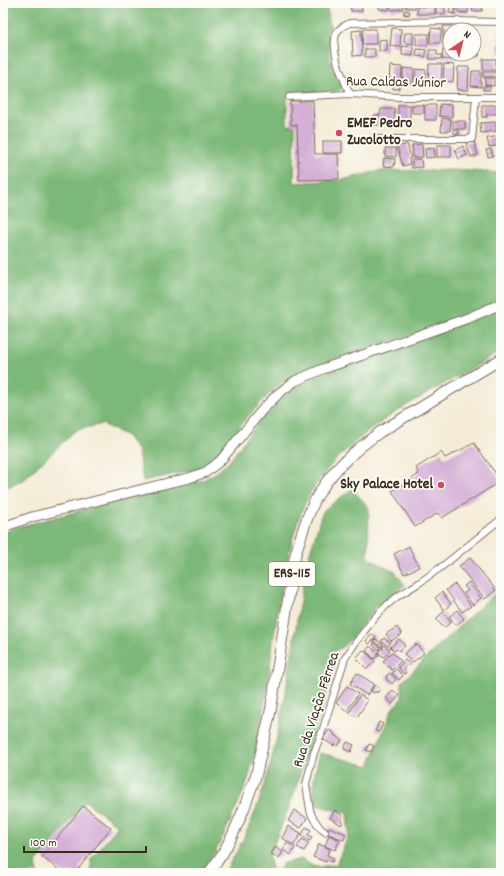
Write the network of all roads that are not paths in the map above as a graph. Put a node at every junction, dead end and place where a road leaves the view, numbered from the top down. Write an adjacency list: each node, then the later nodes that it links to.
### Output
1 (501, 22): 2 (street)
2 (350, 94): 3 (street, Rua Caldas Júnior); 5 (street, Rua Caldas Júnior)
3 (289, 97)
4 (501, 97): 5 (street, Rua Caldas Júnior)
5 (476, 98): 6 (street)
6 (378, 139)
7 (501, 304): 10 (main road)
8 (501, 359): 12 (main road, ERS-115)
9 (501, 519): 11 (street, Rua da Viação Fêrrea)
10 (3, 527)
11 (325, 832)
12 (209, 873)

